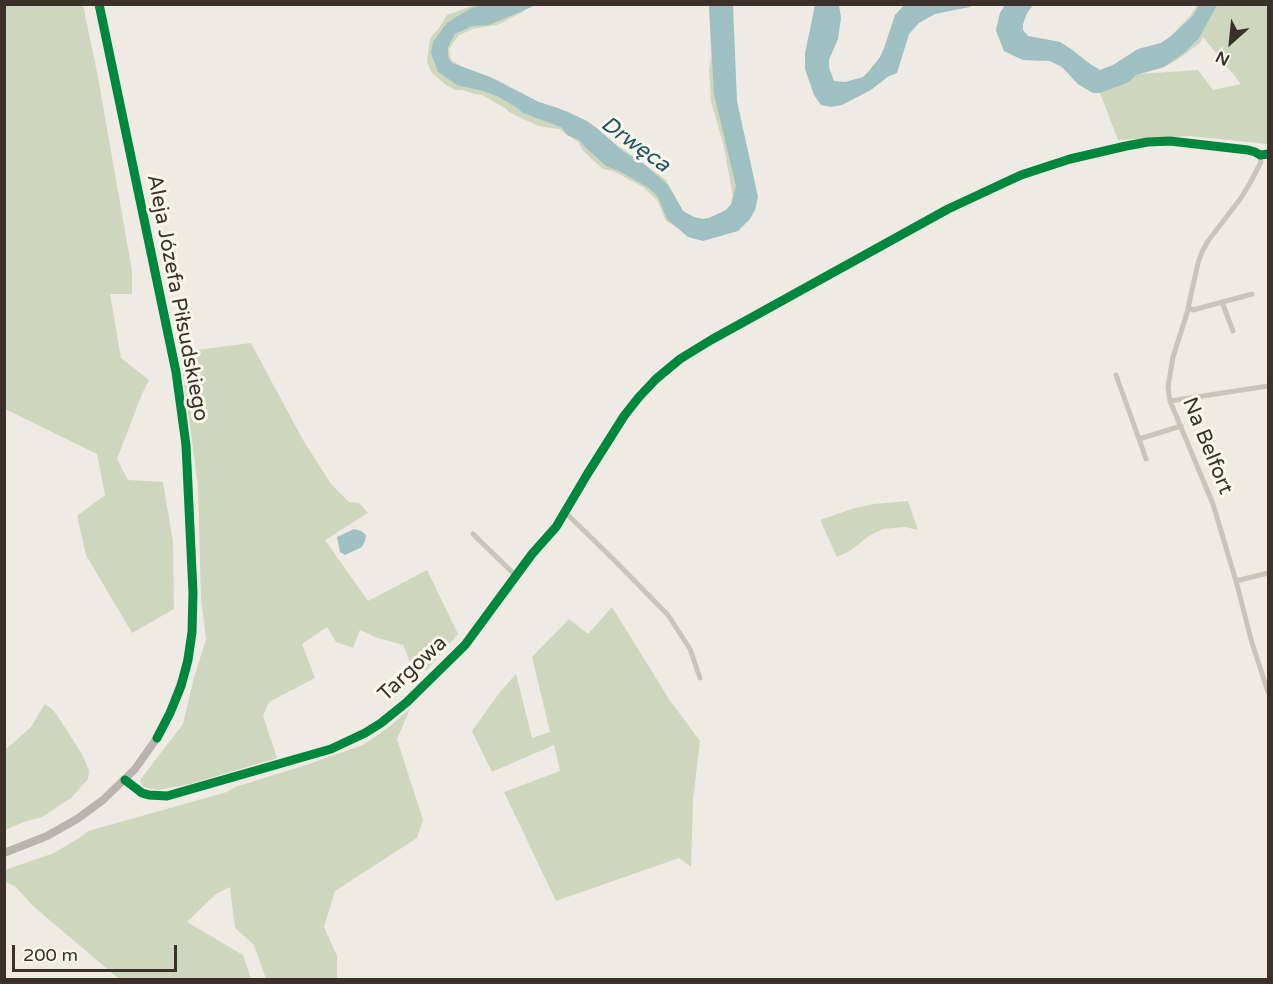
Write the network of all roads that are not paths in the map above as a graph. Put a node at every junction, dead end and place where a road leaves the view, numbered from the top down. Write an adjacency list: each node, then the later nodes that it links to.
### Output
1 (99, 4): 21 (main road, Aleja Józefa Piłsudskiego)
2 (1264, 154): 3 (street); 6 (street, Na Belfort); 14 (street, Targowa)
3 (1269, 161)
4 (1252, 294): 5 (street)
5 (1222, 302): 6 (street); 7 (street)
6 (1188, 308): 10 (street, Na Belfort)
7 (1233, 331)
8 (1116, 375): 12 (street)
9 (1269, 386): 10 (street)
10 (1170, 401): 11 (street, Na Belfort)
11 (1181, 426): 12 (street); 18 (street, Na Belfort)
12 (1139, 439): 13 (street)
13 (1146, 459)
14 (565, 512): 17 (street, Targowa); 19 (street)
15 (473, 534): 17 (street)
16 (1269, 573): 18 (street)
17 (516, 576): 21 (street, Targowa)
18 (1236, 581): 20 (street, Na Belfort)
19 (700, 678)
20 (1269, 692)
21 (126, 780): 22 (main road, Aleja Józefa Piłsudskiego)
22 (4, 853)

